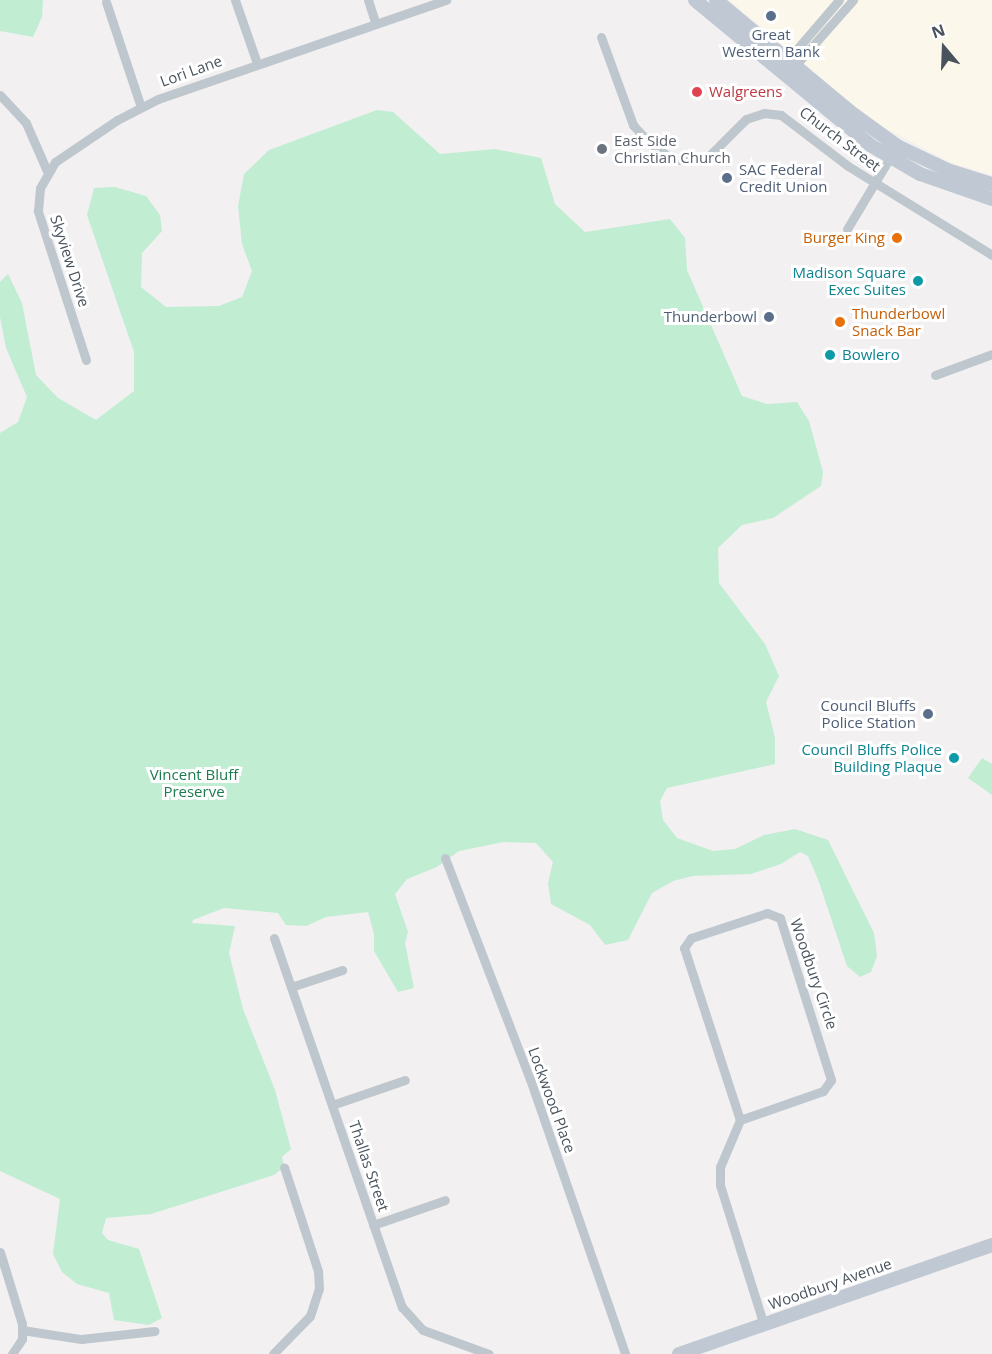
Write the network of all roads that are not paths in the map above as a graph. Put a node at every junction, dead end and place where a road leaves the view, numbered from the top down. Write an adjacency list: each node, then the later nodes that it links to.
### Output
1 (236, 0): 11 (street)
2 (368, 0): 9 (street)
3 (446, 0): 9 (street, Lori Lane)
4 (716, 0): 12 (main road)
5 (839, 0): 12 (street)
6 (853, 0): 12 (street)
7 (106, 2): 15 (street)
8 (701, 2): 13 (main road)
9 (376, 24): 11 (street, Lori Lane)
10 (601, 37): 18 (street, Church Street)
11 (257, 63): 15 (street, Lori Lane)
12 (792, 63): 13 (street); 16 (main road)
13 (782, 75): 16 (main road)
14 (0, 95): 17 (street)
15 (141, 107): 17 (street, Lori Lane)
16 (893, 152): 18 (street); 19 (main road); 20 (main road)
17 (47, 171): 24 (street, Skyview Drive)
18 (874, 184): 21 (street); 22 (street, Church Street)
19 (992, 184)
20 (992, 199)
21 (847, 229)
22 (992, 255)
23 (992, 354): 25 (street)
24 (86, 360)
25 (935, 375)
26 (445, 858): 44 (street, Lockwood Place)
27 (274, 938): 29 (street, Thallas Street)
28 (342, 970): 29 (street)
29 (291, 987): 31 (street, Thallas Street)
30 (405, 1080): 31 (street)
31 (332, 1105): 35 (street, Thallas Street)
32 (740, 1120): 32 (street, Woodbury Circle); 38 (street)
33 (284, 1167): 42 (street)
34 (446, 1200): 35 (street)
35 (374, 1225): 43 (street, Thallas Street)
36 (992, 1245): 38 (main road, Woodbury Avenue)
37 (0, 1252): 39 (street)
38 (764, 1325): 45 (main road, Woodbury Avenue)
39 (22, 1330): 40 (street); 41 (street)
40 (156, 1331)
41 (12, 1354)
42 (273, 1354)
43 (489, 1354)
44 (625, 1354)
45 (679, 1354)

